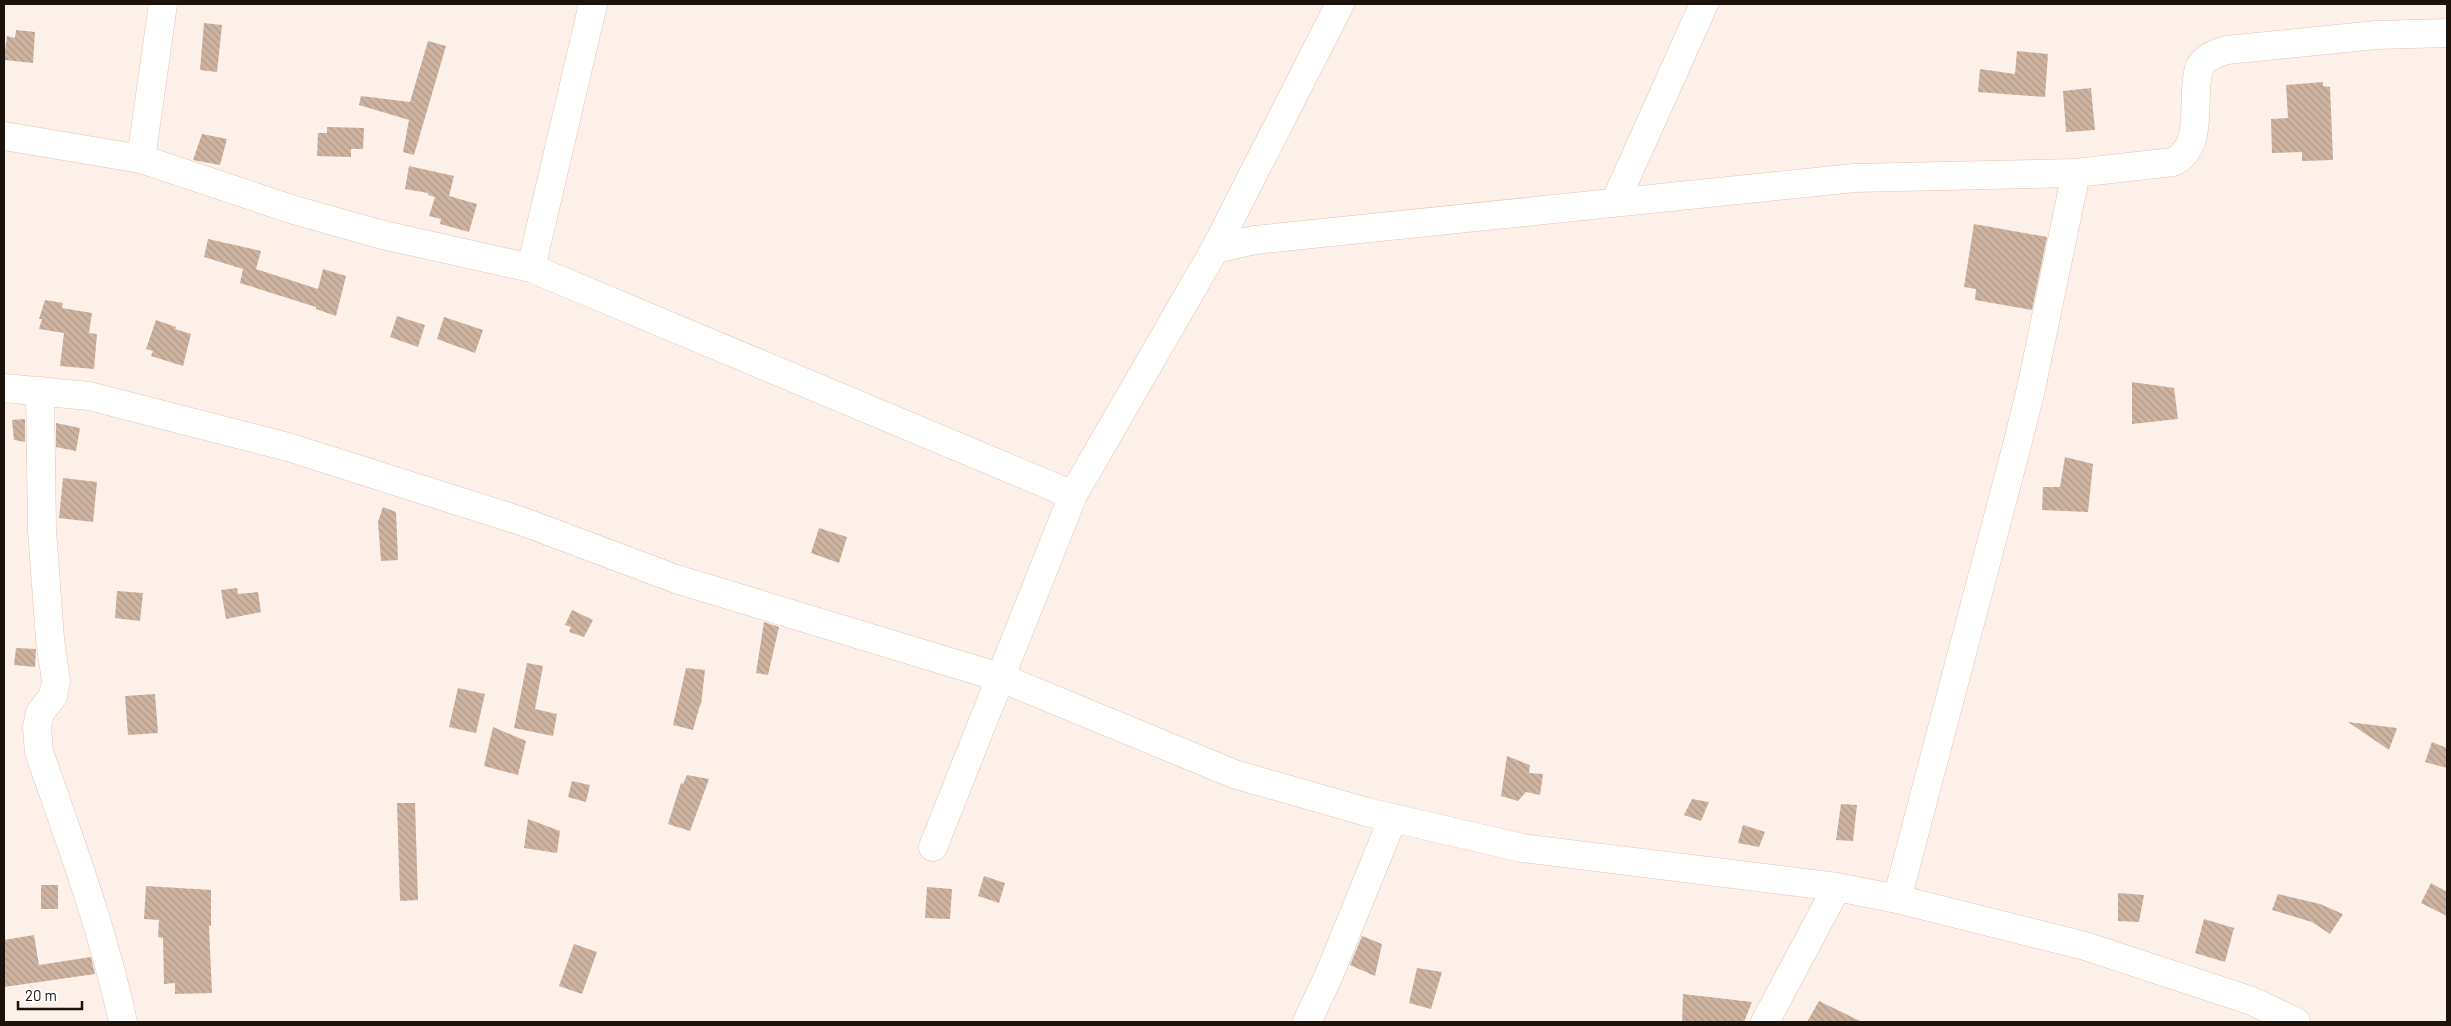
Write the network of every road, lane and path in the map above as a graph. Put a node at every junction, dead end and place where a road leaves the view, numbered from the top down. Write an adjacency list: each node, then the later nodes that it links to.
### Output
1 (163, 4): 7 (street)
2 (593, 4): 11 (street)
3 (1340, 4): 10 (street)
4 (1704, 4): 9 (street)
5 (2447, 34): 8 (street)
6 (4, 136): 7 (street)
7 (141, 159): 11 (street)
8 (2076, 173): 9 (street); 19 (street)
9 (1616, 202): 10 (street)
10 (1215, 249): 14 (street)
11 (531, 268): 14 (street)
12 (4, 388): 13 (street)
13 (40, 391): 15 (street); 20 (street)
14 (1073, 495): 15 (street)
15 (999, 678): 16 (street); 17 (street)
16 (1393, 818): 18 (street); 21 (street)
17 (933, 847)
18 (1838, 888): 19 (street); 22 (street)
19 (1896, 899): 23 (street)
20 (123, 1022)
21 (1307, 1022)
22 (1765, 1022)
23 (2296, 1022)

